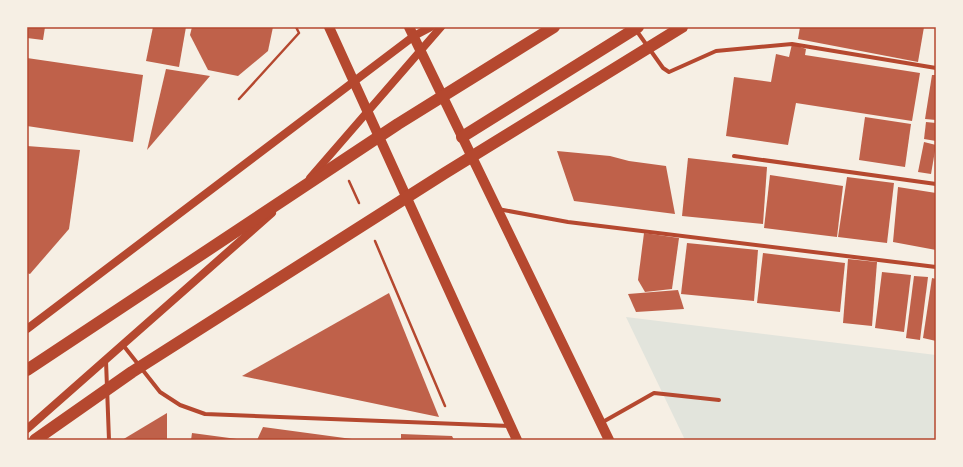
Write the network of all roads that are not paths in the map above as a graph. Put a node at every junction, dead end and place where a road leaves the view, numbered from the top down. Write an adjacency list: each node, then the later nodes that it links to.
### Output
1 (329, 27): 10 (main road)
2 (431, 27): 7 (main road)
3 (442, 27): 8 (main road)
4 (554, 27): 20 (highway)
5 (682, 27): 25 (highway)
6 (636, 28): 9 (street); 12 (highway)
7 (411, 32): 8 (main road); 10 (main road)
8 (421, 51): 11 (main road); 12 (main road)
9 (936, 68)
10 (353, 82): 11 (main road); 17 (main road)
11 (368, 113): 18 (main road); 23 (main road)
12 (462, 138): 15 (main road)
13 (734, 156): 14 (street)
14 (936, 184)
15 (497, 209): 16 (street); 22 (main road)
16 (936, 267)
17 (27, 329)
18 (123, 345): 19 (main road); 23 (street)
19 (106, 361): 24 (main road); 26 (street)
20 (27, 370)
21 (719, 400): 22 (street)
22 (601, 423): 28 (main road)
23 (510, 426): 27 (main road)
24 (27, 429)
25 (35, 440)
26 (109, 440)
27 (517, 440)
28 (609, 440)

